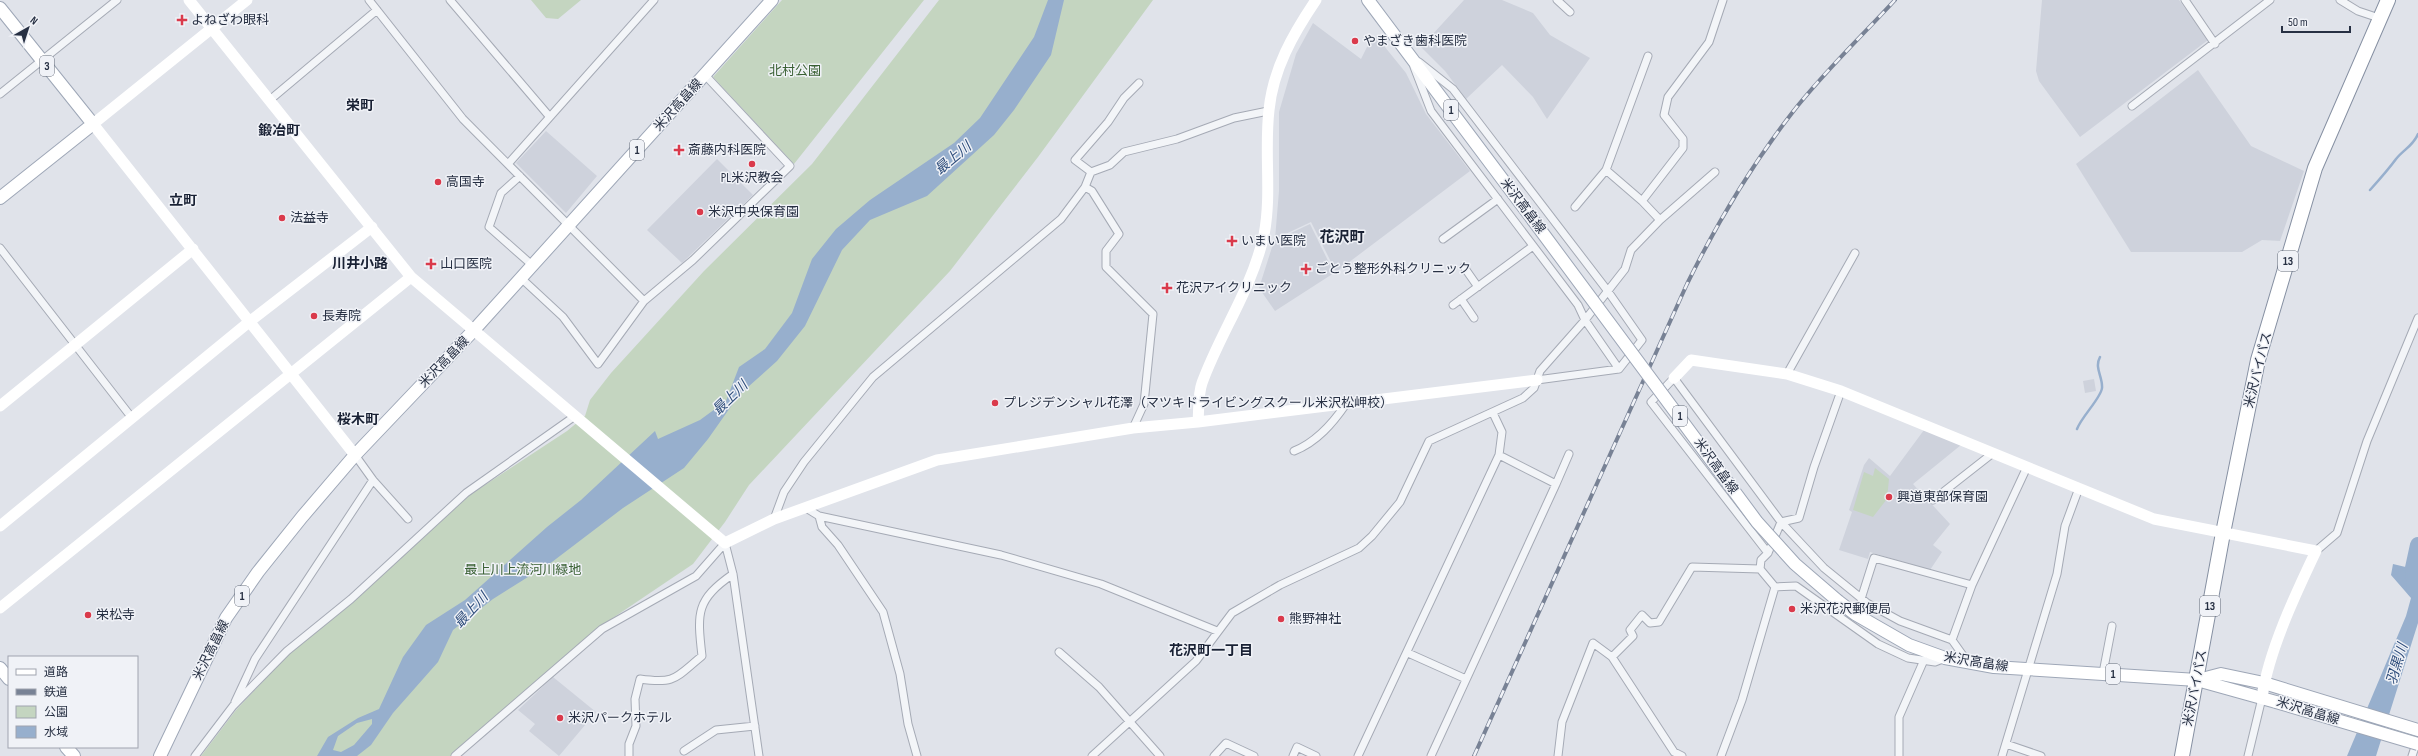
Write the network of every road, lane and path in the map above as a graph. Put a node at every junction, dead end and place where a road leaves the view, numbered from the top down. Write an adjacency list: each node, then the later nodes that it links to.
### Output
1 (117, 0): 23 (street)
2 (189, 0): 19 (street)
3 (246, 0): 19 (street)
4 (450, 0): 30 (street)
5 (654, 0): 30 (street)
6 (772, 0): 24 (main road, 米沢高畠線 / 1)
7 (1316, 0): 29 (street)
8 (1368, 0): 21 (main road, 米沢高畠線 / 1)
9 (1557, 0): 17 (street)
10 (1723, 0): 40 (street)
11 (2185, 0): 20 (street)
12 (2270, 0): 20 (street)
13 (2340, 0): 18 (street)
14 (2388, 0): 18 (highway, 米沢バイパス / 13)
15 (374, 3): 27 (street); 32 (street)
16 (0, 8): 23 (main road, 3)
17 (1570, 12)
18 (2379, 18): 94 (highway, 米沢バイパス / 13)
19 (211, 29): 27 (street); 31 (street)
20 (2215, 44): 28 (street)
21 (1410, 56): 39 (street); 55 (street); 110 (main road, 米沢高畠線 / 1, bridge)
22 (1648, 56): 33 (street)
23 (42, 60): 26 (street); 31 (main road, 3)
24 (705, 76): 43 (main road, 米沢高畠線 / 1); 57 (street)
25 (1139, 83): 34 (street)
26 (0, 94)
27 (270, 99): 44 (street)
28 (2132, 106)
29 (1268, 111): 34 (street); 76 (street)
30 (549, 116): 32 (street)
31 (93, 124): 38 (main road); 48 (street)
32 (508, 164): 36 (street)
33 (1606, 170): 40 (street); 41 (street)
34 (1091, 172): 37 (street)
35 (1715, 172): 42 (street)
36 (520, 176): 43 (street); 50 (street)
37 (1085, 187): 77 (street); 91 (street)
38 (0, 198)
39 (1498, 199): 45 (street); 46 (street)
40 (1642, 201): 42 (street)
41 (1575, 207)
42 (1660, 220): 55 (street)
43 (569, 225): 50 (main road, 米沢高畠線 / 1); 57 (street)
44 (372, 227): 52 (street); 62 (street)
45 (1443, 239)
46 (1533, 246): 54 (street); 61 (street)
47 (0, 248): 64 (street)
48 (193, 249): 62 (street); 64 (street)
49 (1855, 254): 67 (street)
50 (532, 265): 53 (main road, 米沢高畠線 / 1)
51 (1464, 267): 54 (street)
52 (411, 277): 63 (street); 66 (street)
53 (521, 278): 57 (street); 63 (main road, 米沢高畠線 / 1)
54 (1478, 287): 56 (street)
55 (1607, 290): 61 (street); 65 (street)
56 (1461, 300): 58 (street); 59 (street)
57 (644, 301)
58 (1453, 305)
59 (1474, 318)
60 (2418, 318): 96 (street)
61 (1585, 320): 65 (street); 69 (street)
62 (249, 322): 66 (street); 75 (street)
63 (474, 330): 74 (street); 81 (main road, 米沢高畠線 / 1)
64 (75, 345): 72 (street); 75 (street)
65 (1619, 369): 69 (street)
66 (288, 373): 81 (street); 103 (street)
67 (1787, 374): 68 (street); 70 (street)
68 (1674, 378): 92 (street); 97 (street)
69 (1537, 380): 71 (street); 73 (street)
70 (1841, 391): 79 (street); 92 (street)
71 (1346, 404): 76 (street); 78 (street)
72 (0, 406)
73 (1493, 413): 82 (street); 105 (street)
74 (575, 416): 95 (street); 121 (street)
75 (132, 418): 93 (street)
76 (1198, 422): 77 (street)
77 (1133, 428): 88 (street)
78 (1294, 451)
79 (1993, 453): 83 (street); 87 (street)
80 (1569, 454): 85 (street)
81 (355, 455): 84 (street); 131 (main road, 米沢高畠線 / 1)
82 (1499, 455): 85 (street); 108 (street)
83 (2027, 467): 86 (street); 100 (street)
84 (373, 480): 90 (street); 121 (street)
85 (1556, 484): 117 (street)
86 (2079, 488): 94 (street); 114 (street)
87 (1933, 500)
88 (806, 508): 89 (street); 91 (street)
89 (819, 516): 105 (street); 136 (street)
90 (408, 519)
91 (774, 519): 95 (street)
92 (1781, 522): 97 (street); 102 (street)
93 (0, 526)
94 (2223, 533): 96 (street); 118 (highway, 米沢バイパス / 13)
95 (725, 543): 99 (street); 133 (street)
96 (2316, 551): 119 (street)
97 (1768, 553): 98 (street)
98 (1760, 570): 101 (street); 109 (street)
99 (733, 574): 123 (street); 134 (street)
100 (1972, 584): 102 (street); 106 (street)
101 (1775, 587): 111 (street); 147 (street)
102 (1861, 599): 106 (street)
103 (0, 608)
104 (2112, 626): 115 (street)
105 (1217, 631): 122 (street)
106 (1952, 640): 112 (street)
107 (1059, 652): 122 (street)
108 (1408, 652): 117 (street); 143 (street)
109 (1612, 657): 145 (street); 146 (street)
110 (1945, 658): 111 (street); 112 (main road, 米沢高畠線 / 1)
111 (1924, 660): 148 (street)
112 (1967, 662): 114 (main road, 米沢高畠線 / 1)
113 (0, 668): 116 (main road)
114 (2028, 668): 115 (main road, 米沢高畠線 / 1); 126 (street)
115 (2103, 673): 118 (main road, 米沢高畠線 / 1)
116 (8, 678)
117 (1466, 678): 144 (street)
118 (2197, 680): 119 (main road, 米沢高畠線 / 1); 120 (main road, 米沢高畠線 / 1); 151 (highway, 米沢バイパス / 13)
119 (2264, 683): 120 (street); 124 (main road, 米沢高畠線 / 1)
120 (2262, 698): 127 (main road, 米沢高畠線 / 1, bridge); 152 (street)
121 (233, 706): 132 (street)
122 (1130, 722): 137 (street); 138 (street)
123 (755, 726): 129 (street); 135 (street)
124 (2418, 730)
125 (2418, 740): 153 (street)
126 (2006, 744): 149 (street); 150 (street)
127 (2418, 744)
128 (67, 748): 130 (main road)
129 (684, 751)
130 (74, 756)
131 (160, 756)
132 (195, 756)
133 (454, 756)
134 (629, 756)
135 (759, 756)
136 (917, 756)
137 (1092, 756)
138 (1160, 756)
139 (1214, 756): 140 (street)
140 (1254, 756)
141 (1293, 756): 142 (street)
142 (1316, 756)
143 (1358, 756)
144 (1431, 756)
145 (1558, 756)
146 (1682, 756)
147 (1721, 756)
148 (1900, 756)
149 (2002, 756)
150 (2041, 756)
151 (2182, 756)
152 (2248, 756)
153 (2412, 756)

